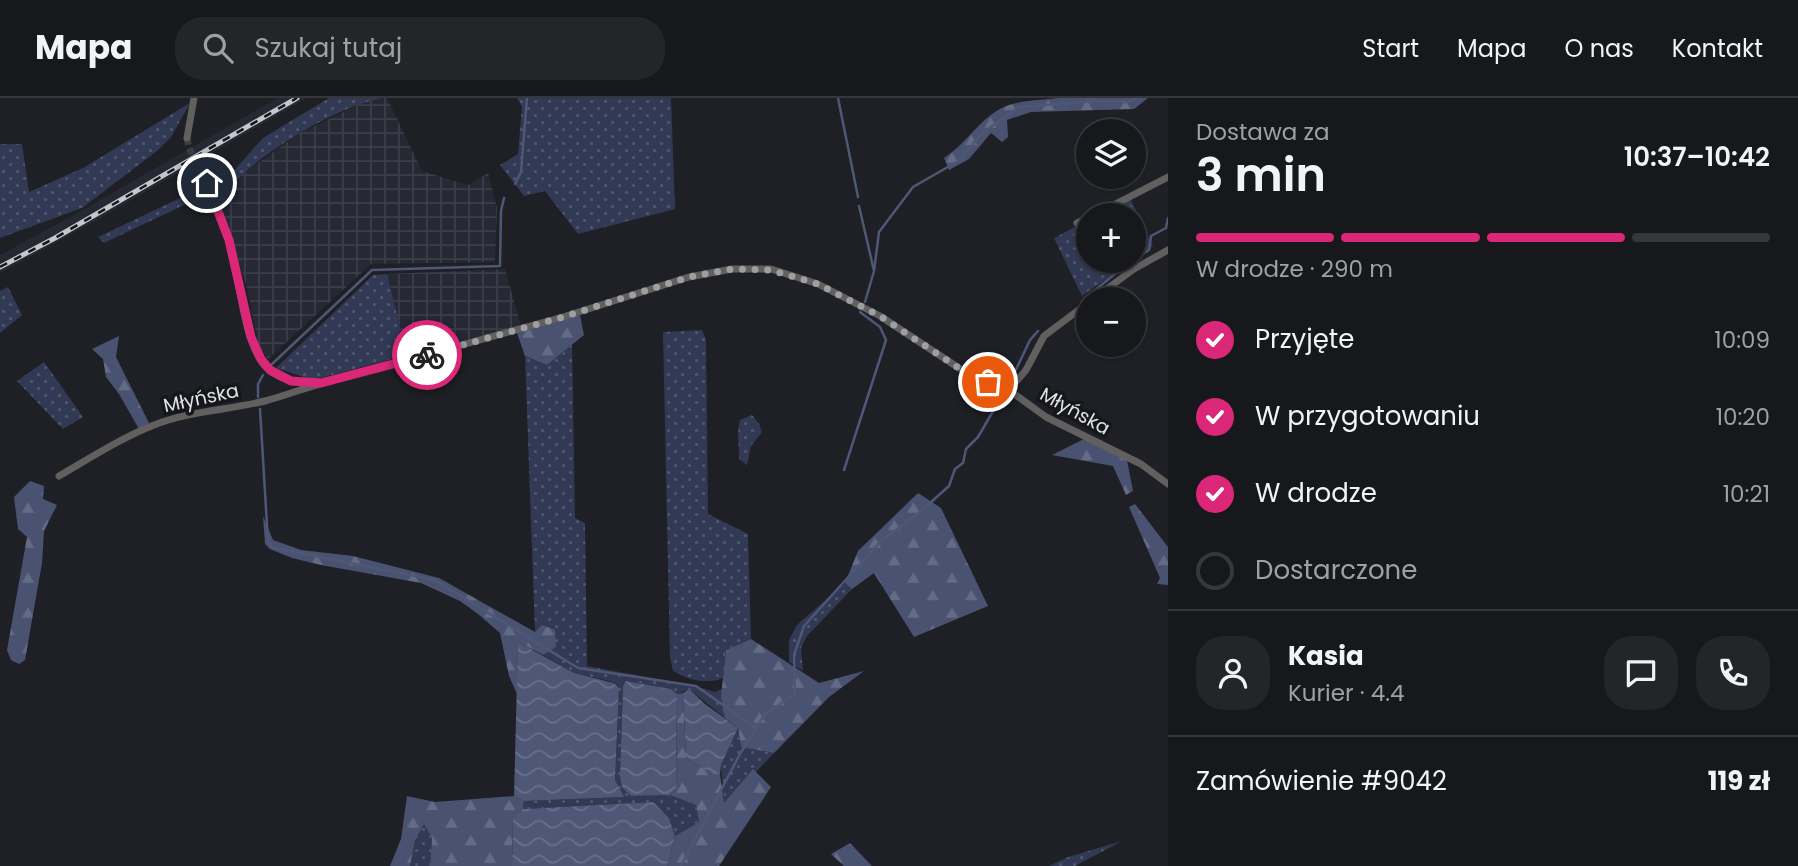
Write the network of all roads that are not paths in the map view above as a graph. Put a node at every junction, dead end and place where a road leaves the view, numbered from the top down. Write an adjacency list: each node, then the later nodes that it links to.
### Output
1 (194, 98): 2 (street)
2 (187, 138)
3 (199, 167): 9 (street)
4 (1168, 177): 5 (street)
5 (1117, 203)
6 (1168, 250): 7 (street)
7 (1109, 287)
8 (1076, 312): 10 (street)
9 (313, 384): 10 (street, Młyńska); 11 (street, Młyńska)
10 (1009, 390): 12 (street, Młyńska)
11 (59, 476)
12 (1168, 484)

